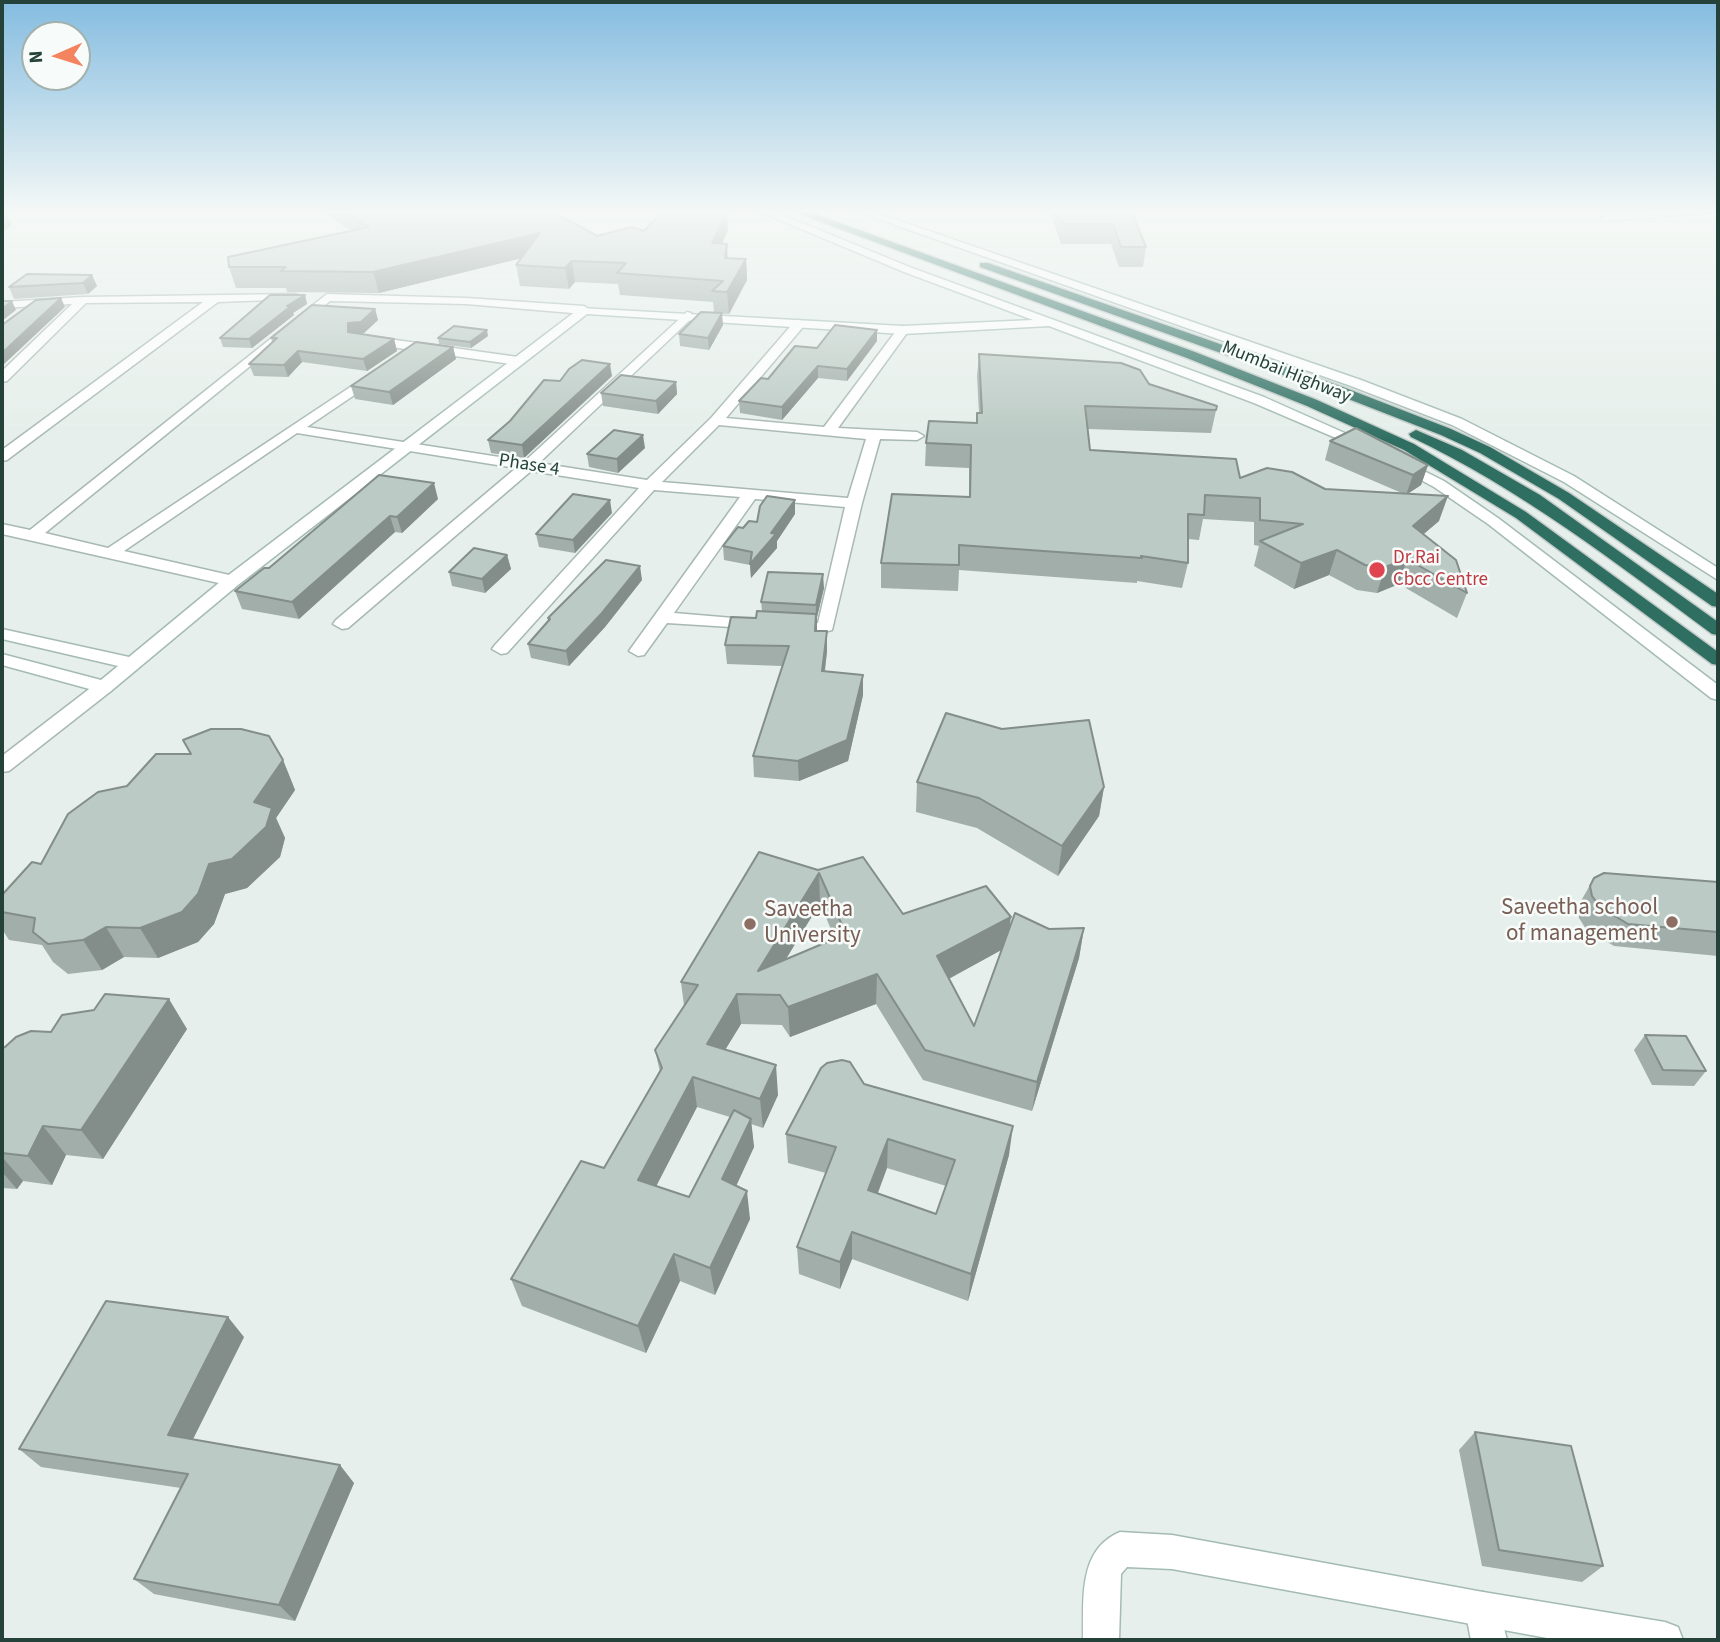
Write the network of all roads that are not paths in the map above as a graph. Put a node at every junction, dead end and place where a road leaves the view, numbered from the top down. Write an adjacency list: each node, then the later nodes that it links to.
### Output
1 (952, 287): 13 (street)
2 (1004, 287): 15 (highway, Mumbai Highway)
3 (1047, 287): 38 (highway)
4 (1079, 287): 35 (street)
5 (327, 297): 6 (street); 10 (street); 33 (street)
6 (215, 298): 7 (street); 27 (street)
7 (83, 300): 8 (street); 20 (street)
8 (36, 303): 9 (street); 11 (street)
9 (2, 305)
10 (584, 310): 12 (street); 19 (street)
11 (19, 316)
12 (687, 316): 14 (street); 28 (street)
13 (1048, 323): 16 (street); 49 (street)
14 (799, 324): 16 (street); 21 (street)
15 (1114, 327): 37 (highway); 46 (highway, Mumbai Highway)
16 (903, 330): 23 (street)
17 (357, 339): 18 (street)
18 (416, 347): 19 (street); 22 (street)
19 (518, 361): 26 (street)
20 (2, 378)
21 (716, 421): 23 (street); 29 (street)
22 (295, 429): 26 (street, Phase 4); 34 (street)
23 (828, 432): 24 (street)
24 (873, 434): 25 (street); 31 (street)
25 (917, 436)
26 (408, 448): 28 (street, Phase 4); 36 (street)
27 (2, 457)
28 (528, 466): 29 (street, Phase 4); 40 (street)
29 (650, 485): 30 (street, Phase 4); 43 (street)
30 (749, 496): 31 (street, Phase 4); 39 (street)
31 (854, 503): 39 (street)
32 (2, 529): 33 (street)
33 (33, 535): 34 (street)
34 (111, 553): 36 (street)
35 (1718, 575)
36 (232, 582): 47 (street)
37 (1672, 597): 38 (highway); 41 (highway)
38 (1718, 605)
39 (662, 617): 44 (street)
40 (342, 624)
41 (1718, 630)
42 (2, 634): 47 (street)
43 (501, 649)
44 (638, 651)
45 (2, 659): 48 (street)
46 (1718, 660)
47 (130, 663): 48 (street)
48 (104, 687): 50 (street)
49 (1718, 694)
50 (2, 765)
51 (1486, 1625): 52 (street); 53 (street)
52 (1101, 1640)
53 (1665, 1640)

